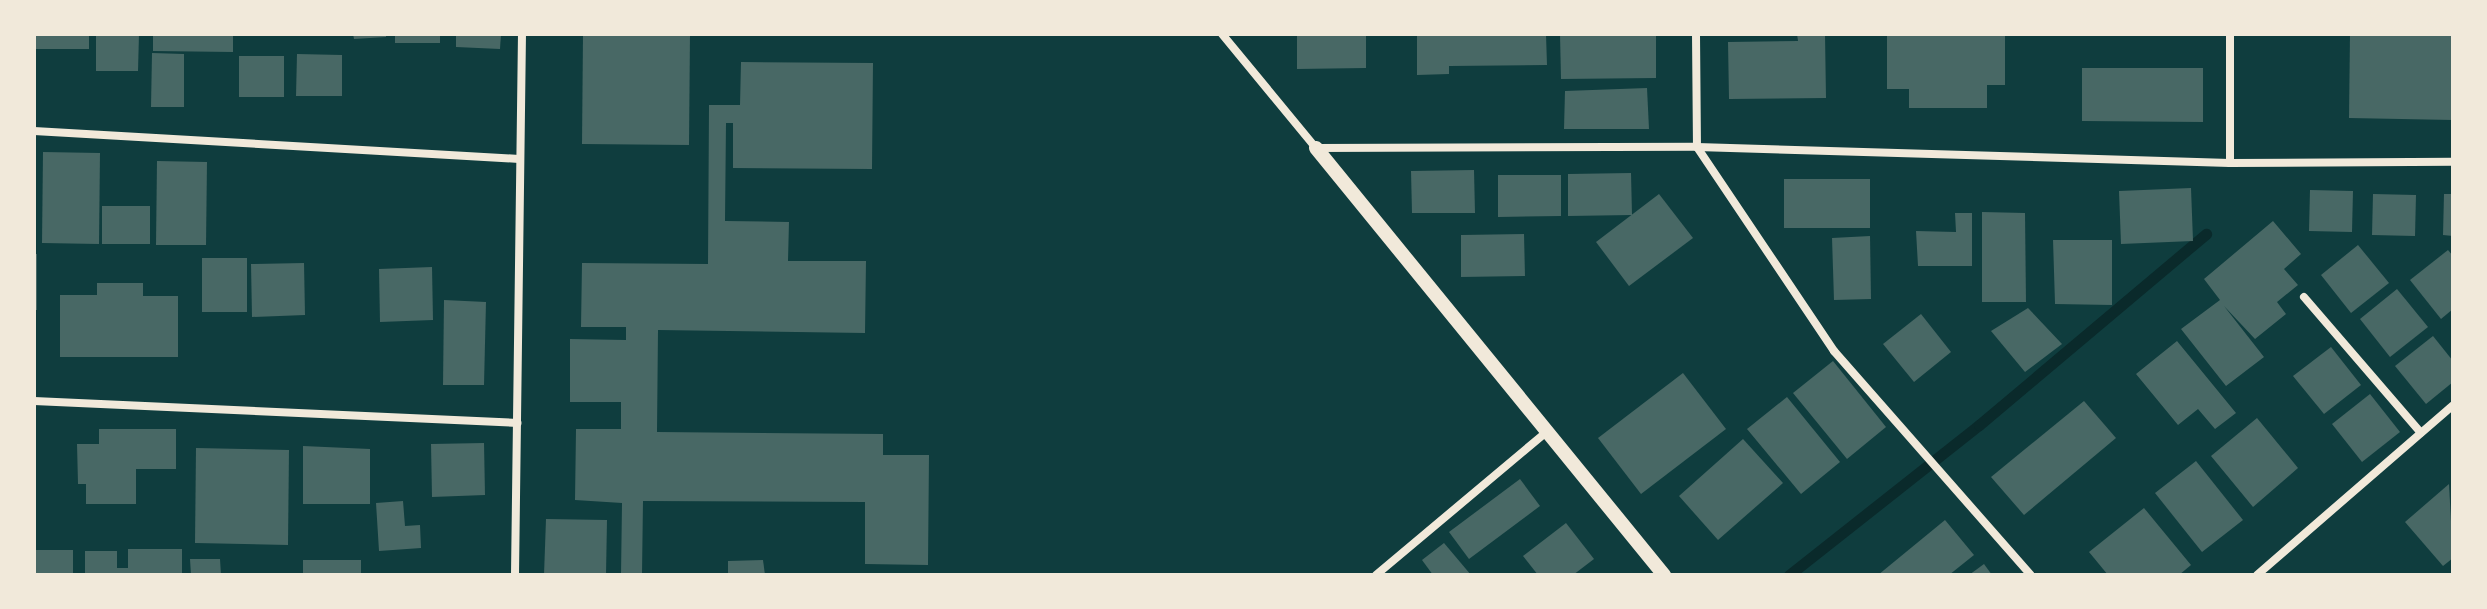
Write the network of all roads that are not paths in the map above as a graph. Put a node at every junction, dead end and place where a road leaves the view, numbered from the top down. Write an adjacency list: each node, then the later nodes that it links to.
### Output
1 (522, 34): 8 (street)
2 (1222, 34): 7 (street)
3 (1696, 34): 6 (street)
4 (2230, 34): 10 (street)
5 (34, 131): 8 (street)
6 (1697, 147): 7 (street); 10 (street); 20 (street)
7 (1316, 148): 15 (street)
8 (519, 159): 14 (street)
9 (2453, 162): 10 (street)
10 (2230, 163)
11 (2304, 297): 16 (street)
12 (34, 401): 14 (street)
13 (2453, 405): 16 (street)
14 (517, 423): 17 (street)
15 (1545, 433): 18 (street); 19 (street)
16 (2421, 433): 21 (street)
17 (515, 575)
18 (1376, 575)
19 (1664, 575)
20 (2031, 575)
21 (2257, 575)

